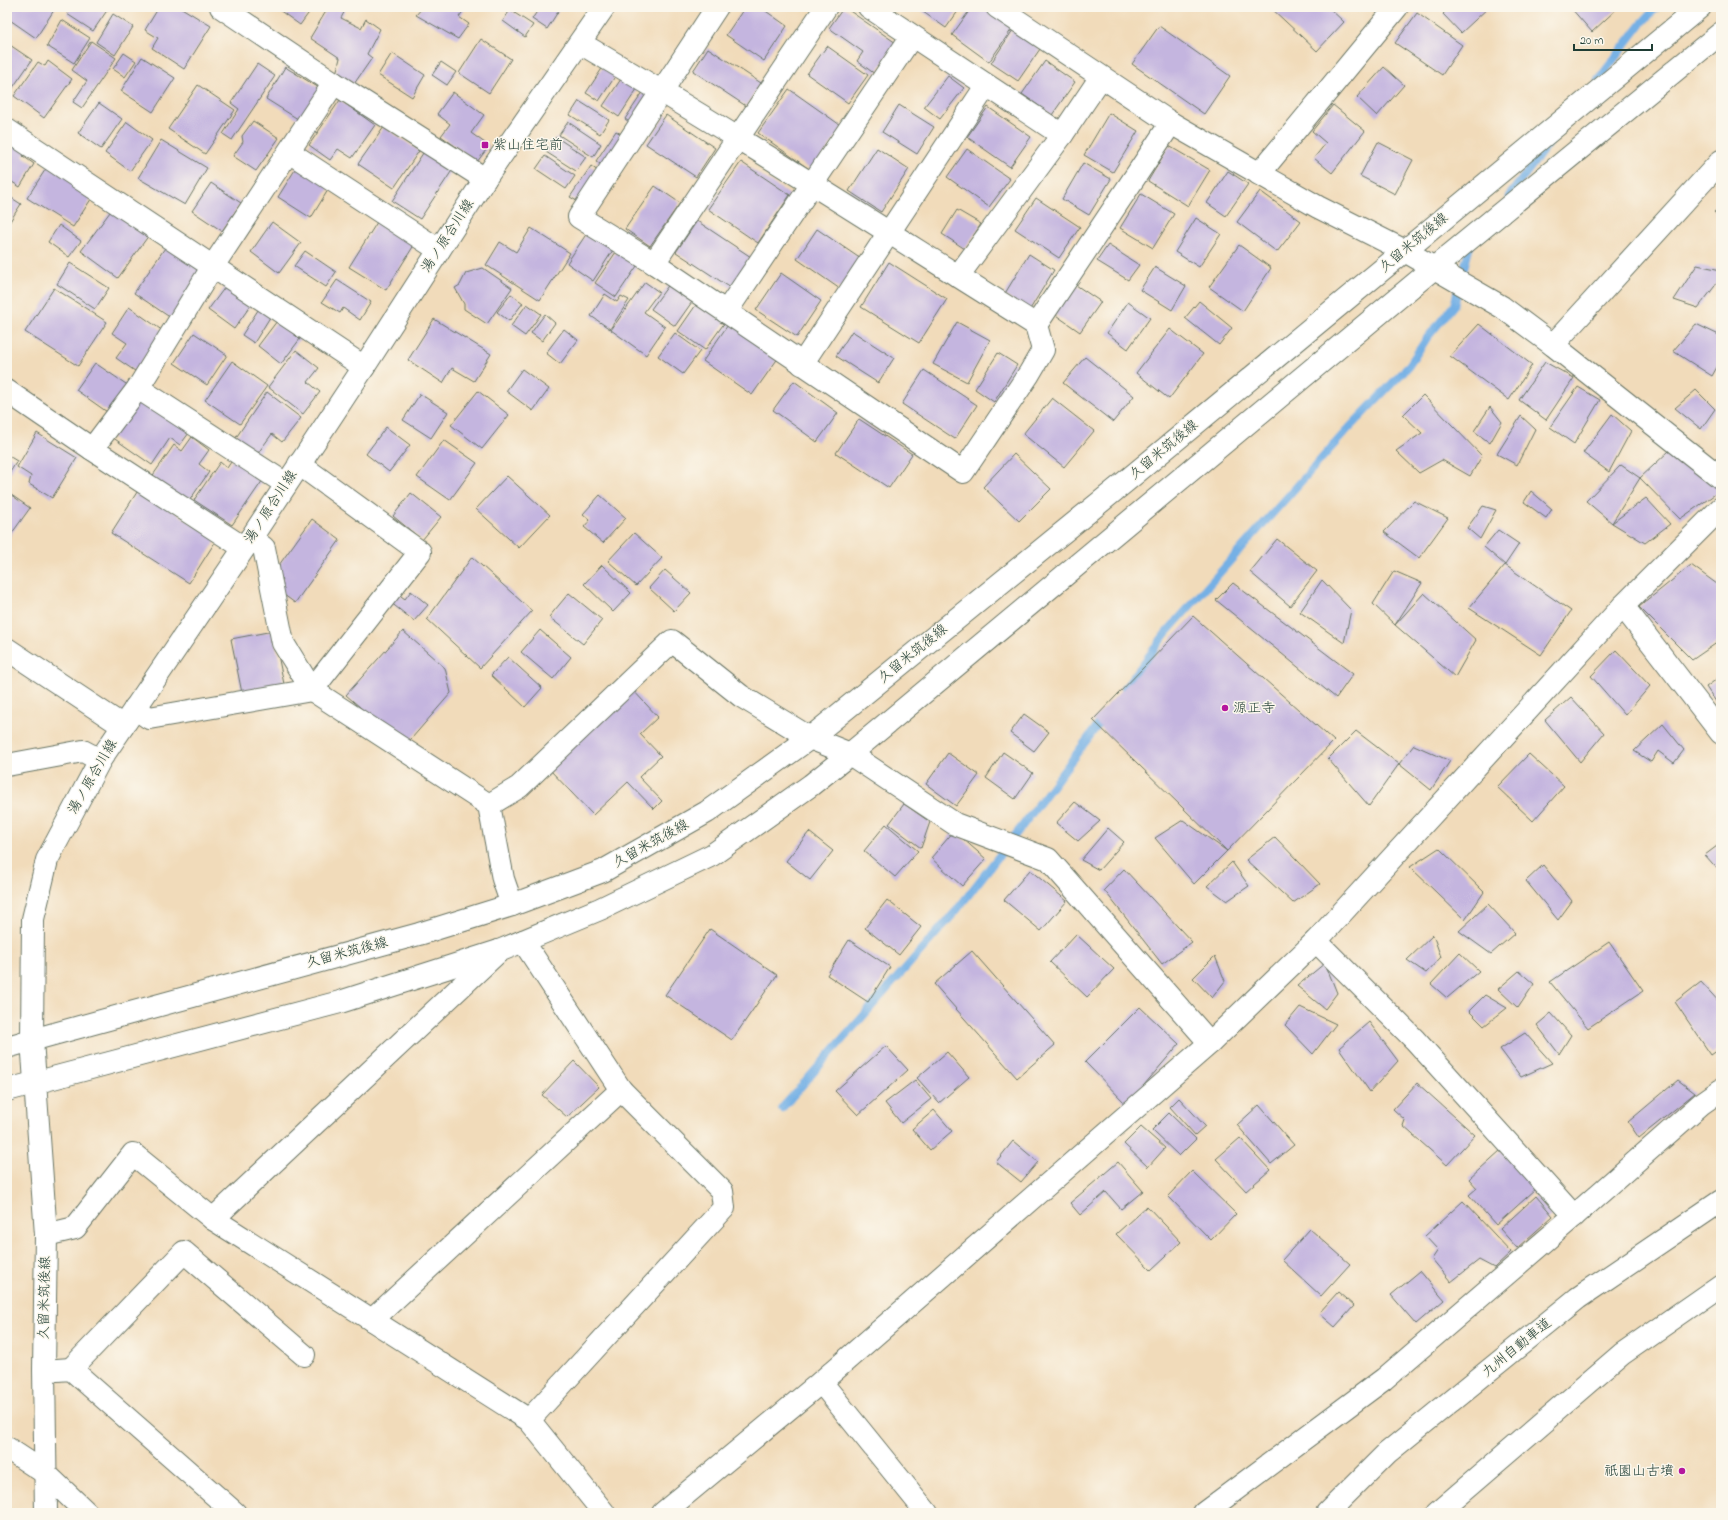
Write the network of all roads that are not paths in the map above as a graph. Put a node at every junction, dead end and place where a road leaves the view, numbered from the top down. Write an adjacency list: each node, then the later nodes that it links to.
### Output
1 (221, 7): 13 (main road)
2 (604, 7): 11 (main road, 湯ノ原合川線)
3 (717, 7): 15 (main road)
4 (826, 7): 19 (main road)
5 (870, 7): 10 (main road)
6 (997, 7): 12 (main road)
7 (1397, 7): 22 (main road)
8 (1700, 7): 27 (main road, 久留米筑後線)
9 (1721, 33): 30 (main road)
10 (912, 36): 14 (main road); 24 (main road)
11 (580, 43): 15 (main road); 23 (main road, 湯ノ原合川線)
12 (1101, 77): 16 (main road); 18 (main road)
13 (334, 83): 20 (main road); 23 (main road)
14 (986, 86): 18 (main road); 25 (main road)
15 (663, 91): 19 (main road); 28 (main road)
16 (1171, 123): 22 (main road); 33 (main road)
17 (7, 130): 29 (main road)
18 (1062, 136): 31 (main road)
19 (738, 138): 24 (main road); 28 (main road)
20 (289, 152): 26 (main road); 29 (main road)
21 (1721, 161): 34 (main road)
22 (1259, 174): 27 (main road)
23 (484, 179): 26 (main road, 湯ノ原合川線)
24 (812, 184): 25 (main road); 32 (main road)
25 (890, 232): 31 (main road); 35 (main road)
26 (439, 250): 36 (main road, 湯ノ原合川線)
27 (1405, 251): 30 (main road); 50 (main road, 久留米筑後線)
28 (654, 263): 32 (main road)
29 (213, 266): 36 (main road); 37 (main road)
30 (1434, 268): 34 (main road); 51 (main road)
31 (958, 276): 33 (main road)
32 (726, 312): 35 (main road)
33 (1036, 325): 35 (main road)
34 (1554, 345): 41 (main road)
35 (802, 364)
36 (364, 367): 40 (main road, 湯ノ原合川線)
37 (138, 388): 39 (main road); 42 (main road)
38 (7, 391): 39 (main road)
39 (92, 449): 44 (main road)
40 (299, 464): 42 (main road, 湯ノ原合川線); 47 (main road)
41 (1721, 478)
42 (286, 484): 44 (main road, 湯ノ原合川線)
43 (1721, 508): 45 (main road)
44 (248, 543): 47 (main road); 48 (main road, 湯ノ原合川線)
45 (1623, 606): 49 (main road); 57 (main road)
46 (7, 649): 48 (main road)
47 (312, 690): 48 (main road); 54 (main road)
48 (129, 717): 52 (main road, 湯ノ原合川線)
49 (1721, 733)
50 (810, 738): 51 (main road); 54 (main road); 55 (main road, 久留米筑後線)
51 (850, 754): 56 (main road); 60 (main road)
52 (100, 760): 53 (main road); 59 (main road, 湯ノ原合川線)
53 (7, 765)
54 (489, 805): 55 (main road)
55 (512, 906): 59 (main road, 久留米筑後線)
56 (523, 941): 58 (main road); 64 (main road)
57 (1316, 941): 60 (main road); 67 (main road)
58 (499, 951): 62 (main road); 68 (main road)
59 (32, 1040): 61 (main road); 62 (main road, 久留米筑後線)
60 (1210, 1043): 75 (main road)
61 (7, 1047)
62 (34, 1083): 63 (main road); 69 (main road, 久留米筑後線)
63 (7, 1090)
64 (621, 1090): 71 (main road); 76 (main road)
65 (1721, 1090): 67 (main road)
66 (1721, 1201): 86 (main road, 九州自動車道)
67 (1574, 1216): 85 (main road)
68 (213, 1219): 69 (main road); 71 (main road)
69 (46, 1235): 74 (main road, 久留米筑後線)
70 (1721, 1285): 87 (main road)
71 (372, 1320): 76 (main road)
72 (304, 1355): 73 (main road)
73 (71, 1369): 74 (main road); 81 (main road)
74 (44, 1370): 78 (main road, 久留米筑後線)
75 (821, 1382): 83 (main road); 84 (main road)
76 (529, 1420): 82 (main road)
77 (7, 1448): 78 (main road)
78 (45, 1473): 79 (main road, 久留米筑後線); 80 (main road)
79 (46, 1513)
80 (88, 1513)
81 (235, 1513)
82 (604, 1513)
83 (662, 1513)
84 (927, 1513)
85 (1204, 1513)
86 (1327, 1513)
87 (1437, 1513)

